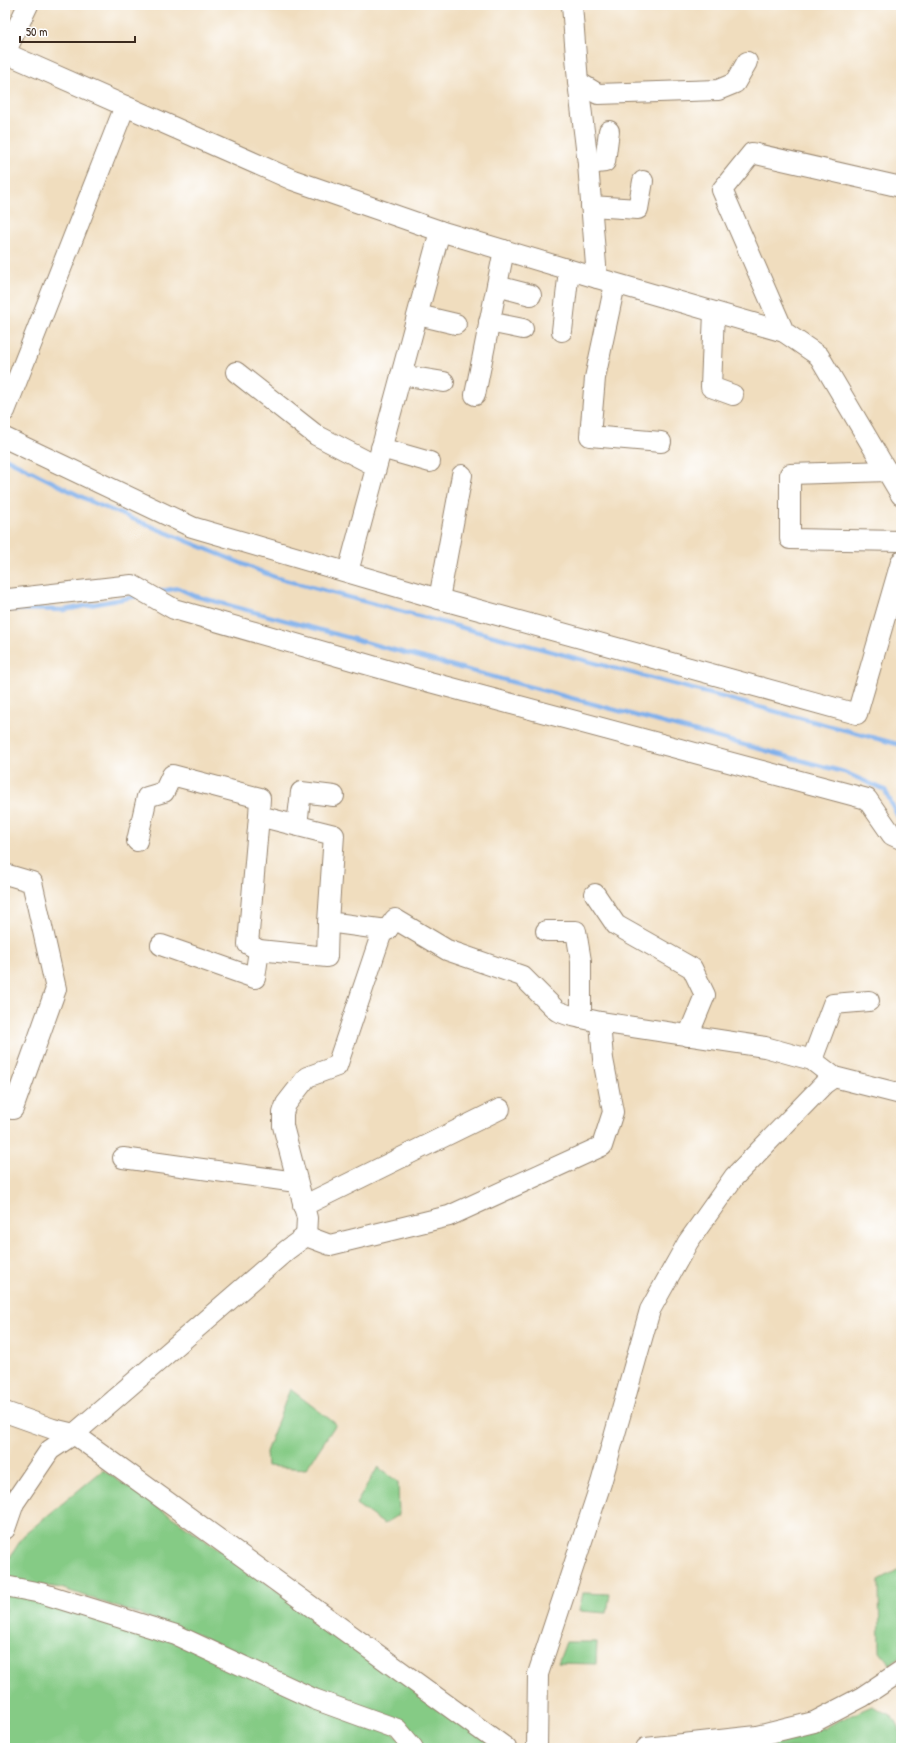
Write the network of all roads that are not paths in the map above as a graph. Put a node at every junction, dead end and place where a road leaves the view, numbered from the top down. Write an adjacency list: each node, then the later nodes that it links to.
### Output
1 (28, 5): 3 (street)
2 (572, 5): 5 (street)
3 (5, 53): 6 (street)
4 (747, 62): 5 (street)
5 (578, 82): 8 (street)
6 (125, 106): 12 (street); 31 (street)
7 (609, 131): 8 (street)
8 (588, 164): 11 (street)
9 (643, 181): 11 (street)
10 (901, 187): 25 (street)
11 (591, 206): 15 (street)
12 (440, 231): 13 (street); 20 (street)
13 (504, 250): 14 (street); 17 (street)
14 (569, 270): 15 (street); 24 (street)
15 (596, 278): 16 (street)
16 (615, 284): 19 (street); 33 (street)
17 (497, 286): 18 (street); 21 (street)
18 (531, 296)
19 (714, 312): 25 (street); 30 (street)
20 (418, 315): 22 (street); 27 (street)
21 (489, 322): 23 (street); 29 (street)
22 (456, 324)
23 (523, 329)
24 (562, 331)
25 (784, 332): 36 (street)
26 (236, 372): 34 (street)
27 (401, 375): 28 (street); 34 (street)
28 (444, 382)
29 (475, 394)
30 (733, 395)
31 (5, 411)
32 (5, 438): 41 (street)
33 (662, 442)
34 (378, 457): 35 (street); 41 (street)
35 (430, 462)
36 (888, 471): 38 (street); 39 (street)
37 (462, 474): 42 (street)
38 (901, 495)
39 (901, 541)
40 (901, 562): 42 (street)
41 (348, 572): 42 (street)
42 (439, 599)
43 (6, 601): 47 (street)
44 (334, 796): 46 (street)
45 (259, 816): 46 (street); 48 (street); 55 (street)
46 (297, 825): 51 (street)
47 (901, 839)
48 (137, 841)
49 (5, 874): 62 (street)
50 (594, 894): 58 (street)
51 (328, 922): 52 (street); 55 (street)
52 (387, 930): 57 (street); 65 (street)
53 (546, 931): 57 (street)
54 (162, 945): 55 (street)
55 (260, 950)
56 (869, 1001): 59 (street)
57 (591, 1020): 58 (street); 67 (street)
58 (688, 1036): 59 (street)
59 (812, 1060): 60 (street)
60 (834, 1077): 61 (street); 76 (street)
61 (901, 1094)
62 (5, 1108)
63 (500, 1109): 66 (street)
64 (123, 1158): 65 (street)
65 (296, 1182): 66 (street)
66 (303, 1206): 67 (street)
67 (306, 1236): 69 (street)
68 (5, 1412): 69 (street)
69 (74, 1434): 70 (street); 75 (street)
70 (5, 1530)
71 (5, 1586): 74 (street)
72 (901, 1671): 73 (street)
73 (771, 1740): 77 (street)
74 (413, 1748)
75 (506, 1748)
76 (537, 1748)
77 (646, 1748)

